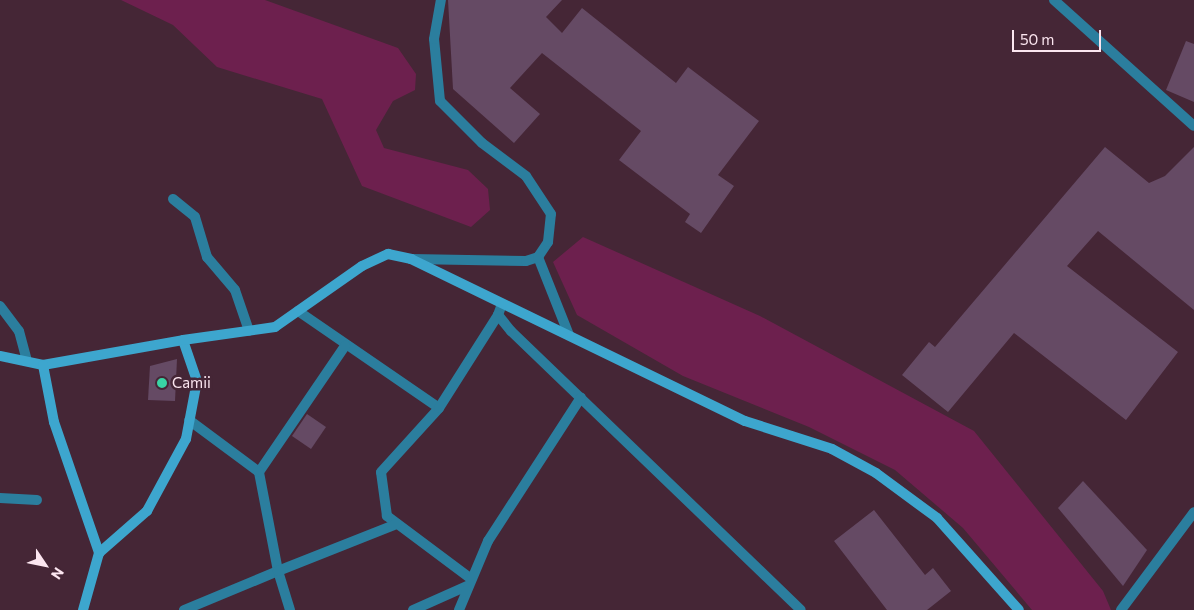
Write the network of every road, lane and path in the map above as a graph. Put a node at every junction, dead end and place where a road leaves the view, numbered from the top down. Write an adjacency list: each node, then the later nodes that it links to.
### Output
1 (441, 0): 5 (street)
2 (1054, 0): 3 (street)
3 (1194, 126)
4 (172, 199): 11 (street)
5 (538, 257): 6 (street); 12 (street)
6 (411, 259): 7 (street); 9 (street)
7 (502, 304): 10 (street); 12 (street)
8 (0, 306): 16 (street)
9 (298, 311): 11 (street); 14 (street)
10 (498, 315): 18 (street); 19 (street)
11 (249, 330): 13 (street)
12 (569, 335): 35 (street)
13 (183, 340): 17 (street); 20 (street)
14 (345, 346): 19 (street); 21 (street)
15 (0, 356): 16 (street)
16 (26, 358): 17 (street)
17 (43, 365): 26 (street)
18 (581, 397): 28 (street); 34 (street)
19 (439, 408): 25 (street)
20 (190, 420): 21 (street); 26 (street)
21 (259, 472): 27 (street)
22 (0, 498): 23 (street)
23 (37, 500)
24 (1194, 512): 36 (street)
25 (397, 524): 27 (street); 28 (street)
26 (99, 553): 29 (street)
27 (278, 571): 30 (street); 31 (street)
28 (468, 582): 32 (street); 33 (street)
29 (83, 610)
30 (184, 610)
31 (290, 610)
32 (413, 610)
33 (459, 610)
34 (801, 610)
35 (1019, 610)
36 (1121, 610)

